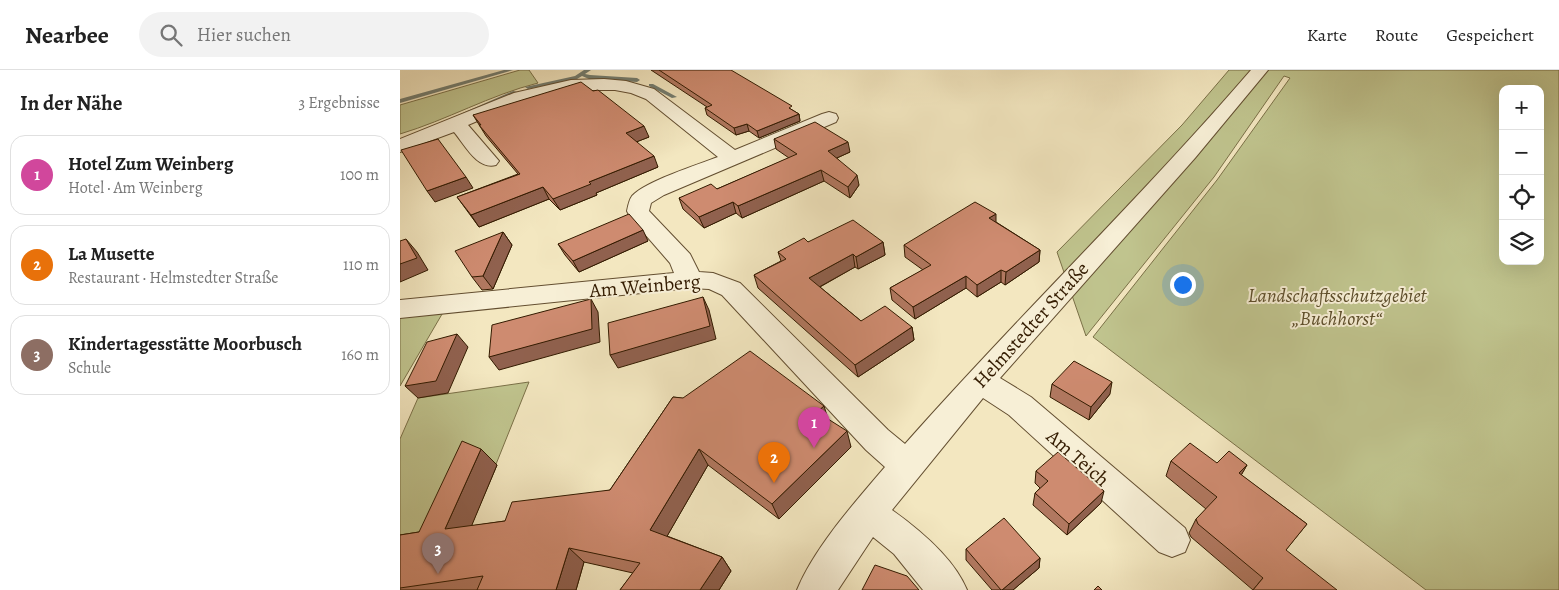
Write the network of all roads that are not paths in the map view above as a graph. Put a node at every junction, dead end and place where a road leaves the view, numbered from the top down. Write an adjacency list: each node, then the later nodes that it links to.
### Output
1 (1260, 70): 9 (street, Helmstedter Straße)
2 (829, 118): 5 (street)
3 (456, 123): 4 (street); 5 (street); 6 (street)
4 (400, 146)
5 (734, 159): 7 (street)
6 (489, 160)
7 (690, 280): 8 (street, Am Weinberg); 10 (street, Am Weinberg)
8 (400, 309)
9 (981, 381): 10 (street, Helmstedter Straße); 12 (street, Am Teich)
10 (906, 465): 11 (street, Helmstedter Straße)
11 (870, 513): 13 (street, Helmstedter Straße); 14 (street)
12 (1172, 540)
13 (816, 590)
14 (948, 590)

